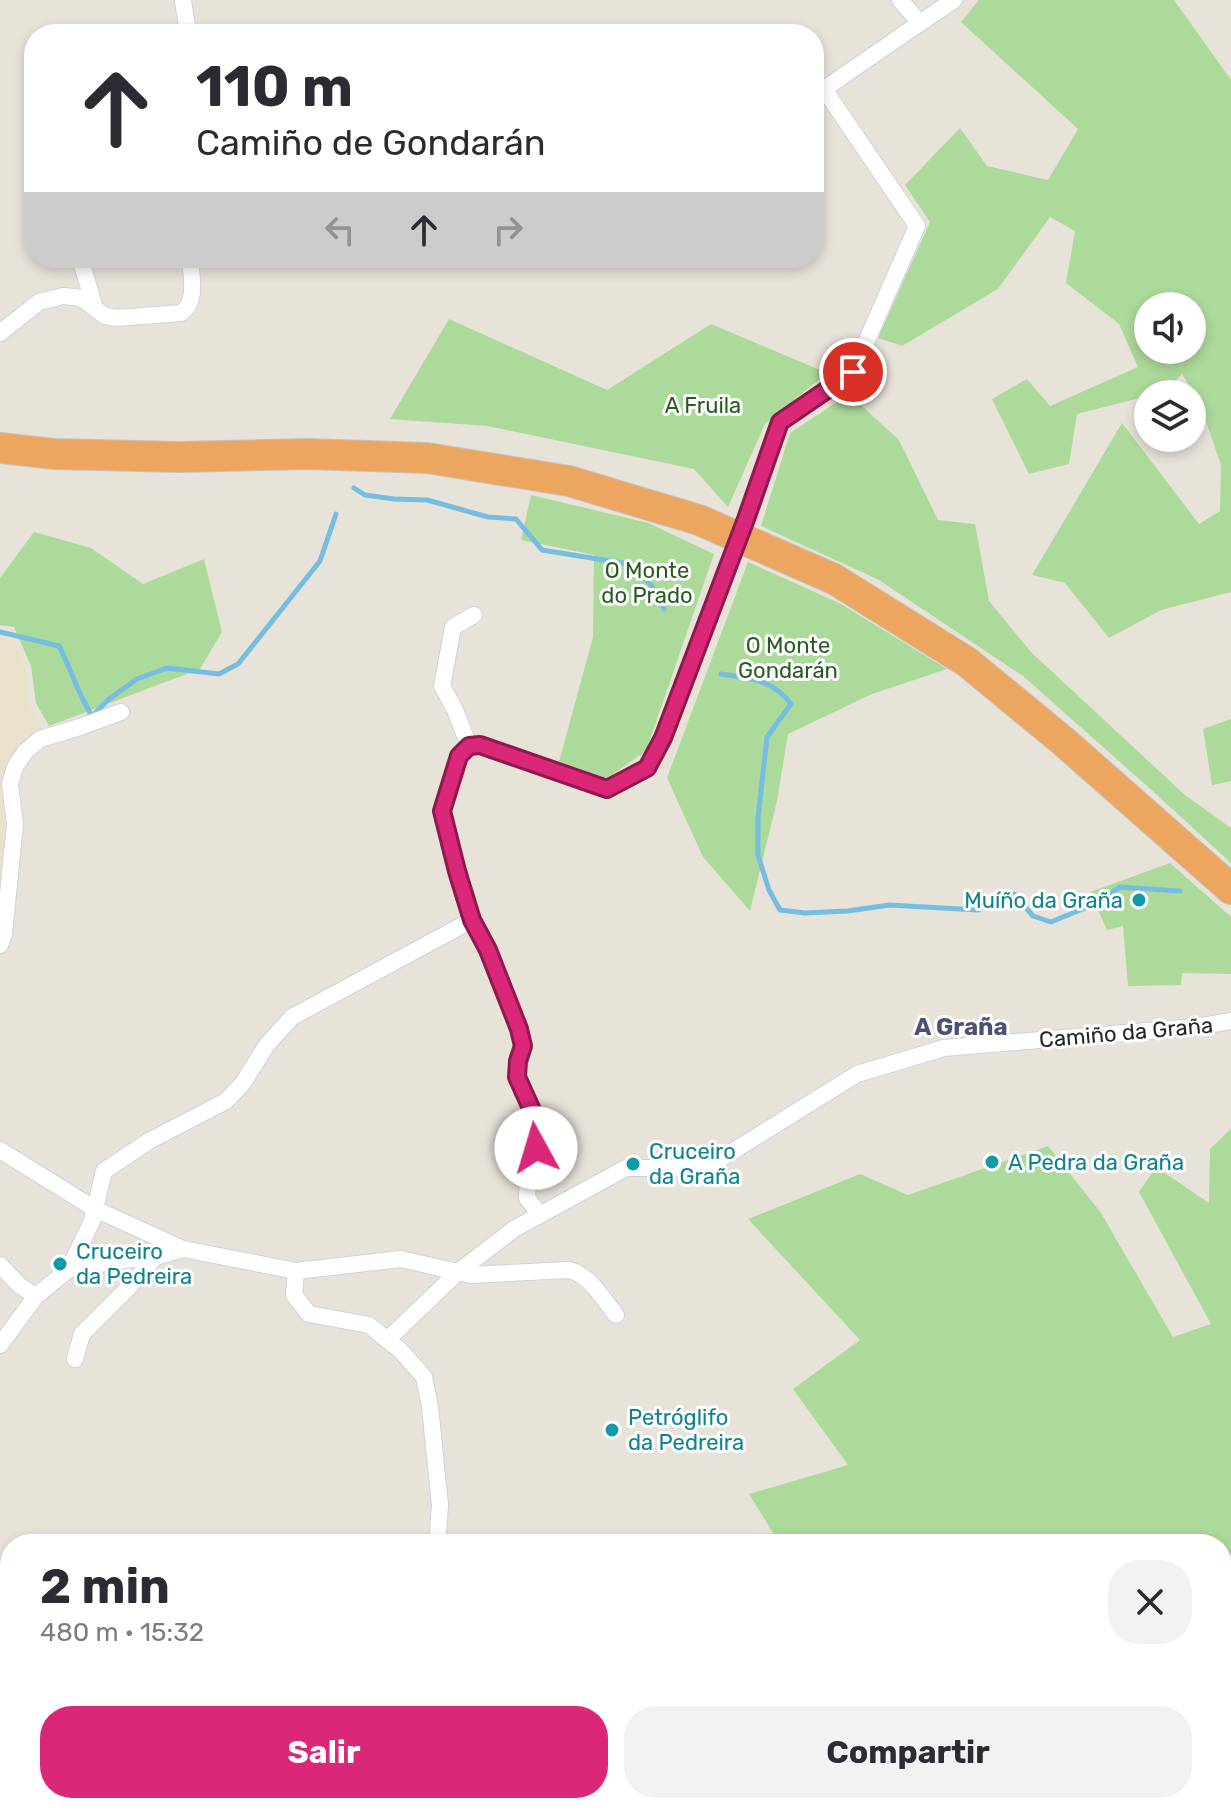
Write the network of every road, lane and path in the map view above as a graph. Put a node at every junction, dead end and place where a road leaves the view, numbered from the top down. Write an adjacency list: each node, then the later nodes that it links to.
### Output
1 (183, 0): 5 (street)
2 (900, 0): 4 (street)
3 (954, 0): 4 (street)
4 (920, 23): 6 (street)
5 (187, 24)
6 (824, 85)
7 (824, 95): 15 (street, bridge)
8 (83, 268): 10 (street)
9 (190, 268): 10 (street)
10 (95, 308): 11 (street)
11 (0, 333)
12 (0, 448): 16 (highway)
13 (474, 615): 15 (street)
14 (121, 712): 18 (street)
15 (469, 746): 17 (street)
16 (1231, 889)
17 (472, 920): 21 (street); 22 (street)
18 (0, 945)
19 (1231, 1021): 22 (street, Camiño da Graña)
20 (0, 1150): 21 (street)
21 (95, 1209): 23 (street); 26 (street)
22 (540, 1215): 28 (street, Camiño da Graña)
23 (183, 1249): 24 (street); 27 (street)
24 (155, 1257): 26 (street); 33 (street)
25 (0, 1265): 29 (street)
26 (69, 1269): 29 (street)
27 (296, 1271): 28 (street); 31 (street)
28 (458, 1272): 30 (street); 31 (street, Camiño da Graña)
29 (36, 1296): 32 (street)
30 (616, 1315)
31 (387, 1340): 34 (street)
32 (0, 1345)
33 (75, 1359)
34 (438, 1534)

